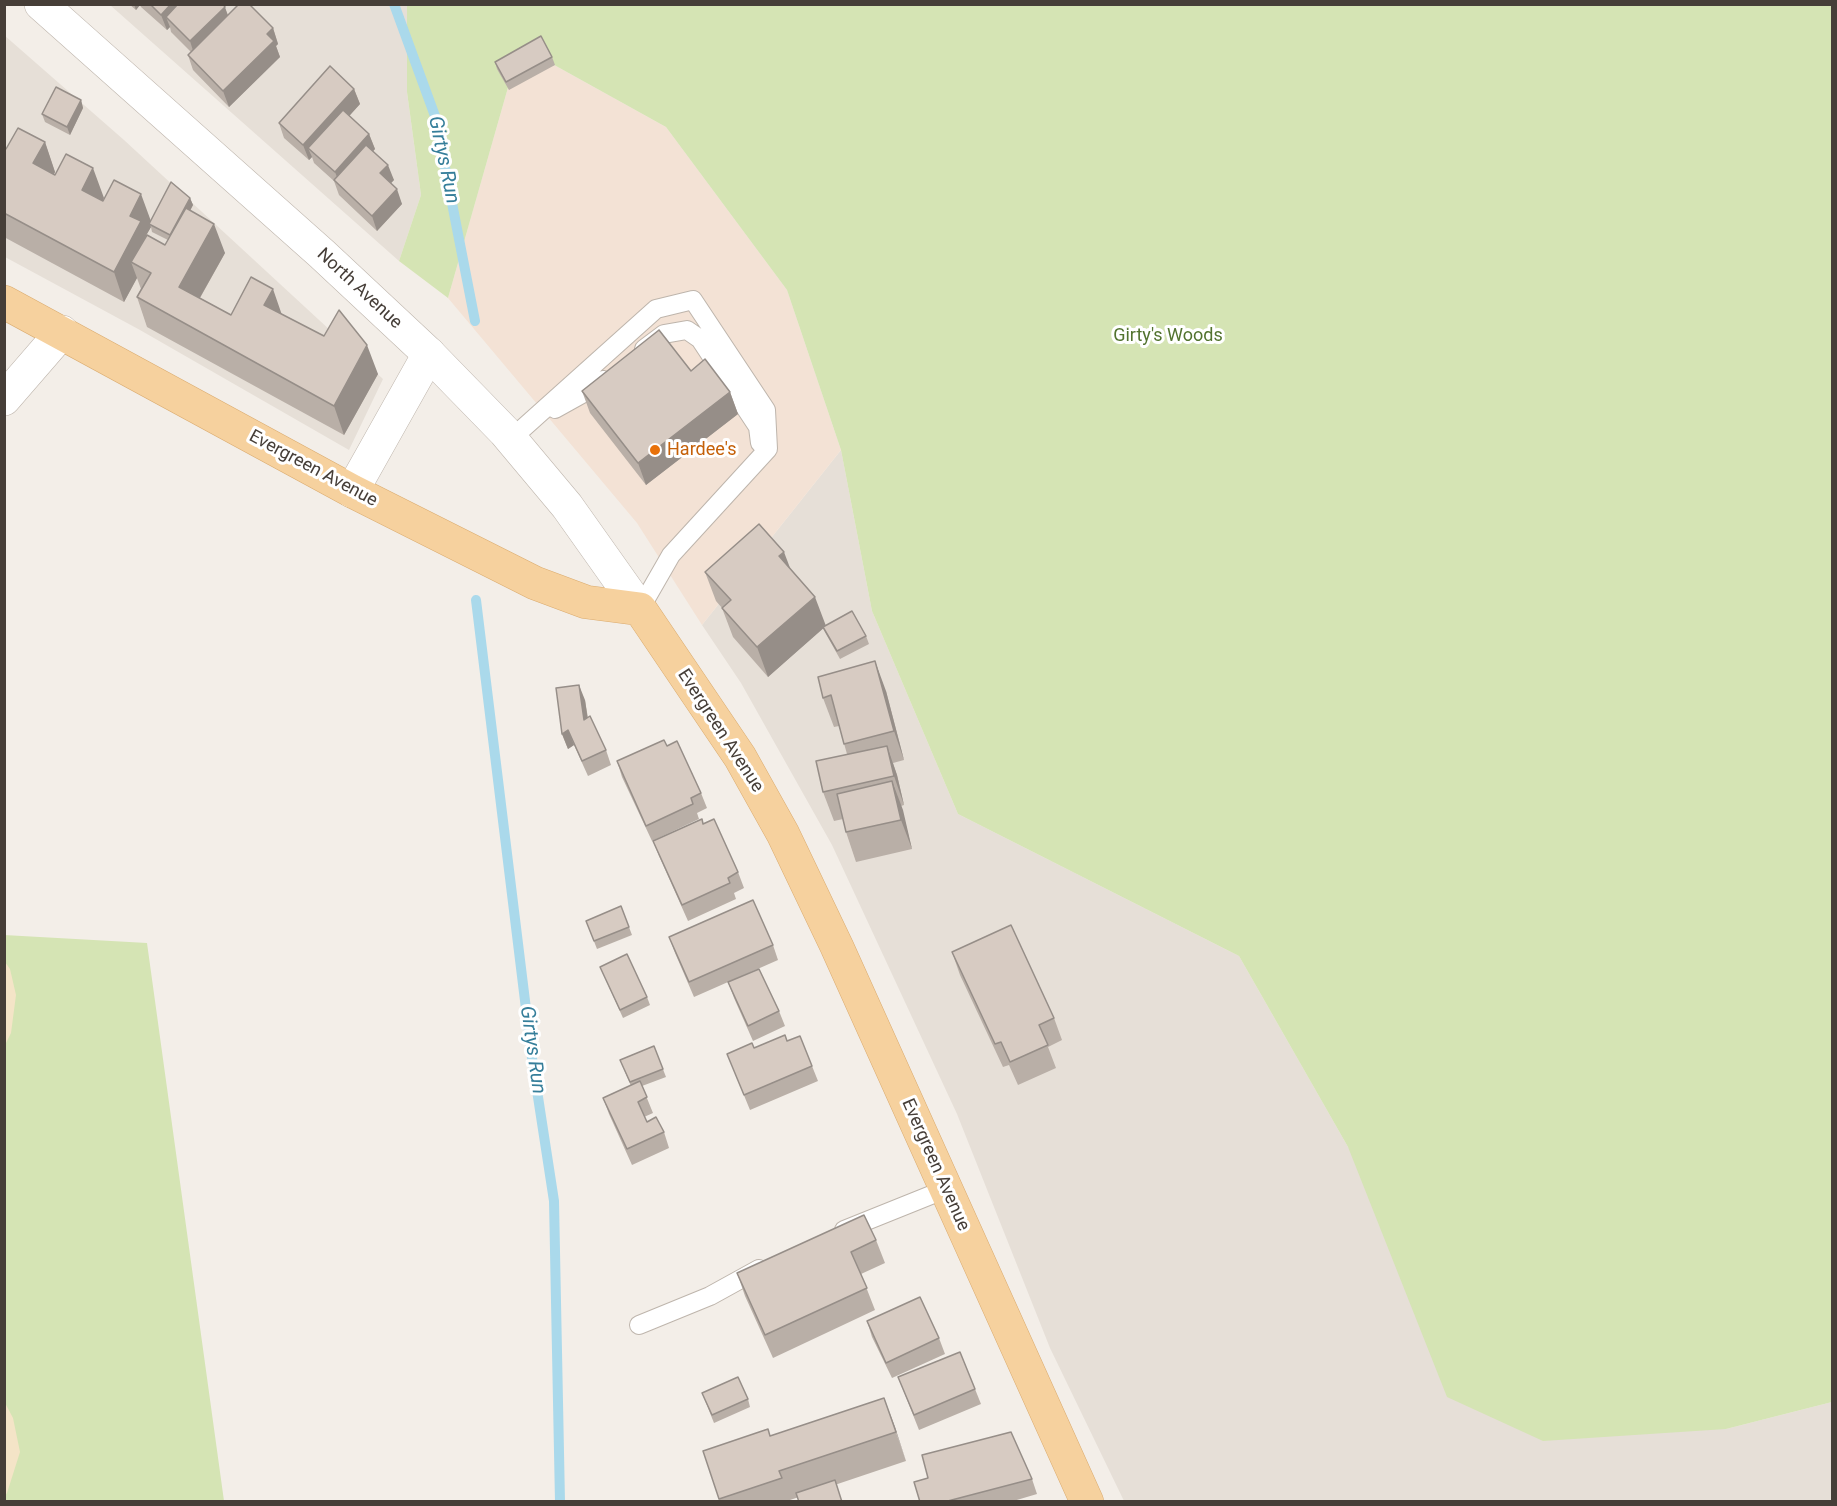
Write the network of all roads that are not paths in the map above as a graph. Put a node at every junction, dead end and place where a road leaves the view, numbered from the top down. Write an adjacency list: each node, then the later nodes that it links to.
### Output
1 (41, 4): 4 (street, North Avenue)
2 (4, 302): 3 (main road, Evergreen Avenue)
3 (62, 332): 5 (street); 8 (main road, Evergreen Avenue)
4 (429, 354): 6 (street, North Avenue); 8 (street)
5 (4, 399)
6 (519, 431): 7 (lane); 7 (lane); 9 (street, North Avenue)
7 (761, 456): 9 (lane)
8 (352, 491): 9 (main road, Evergreen Avenue)
9 (640, 609): 10 (main road, Evergreen Avenue)
10 (946, 1189): 11 (lane); 14 (main road, Evergreen Avenue)
11 (831, 1235)
12 (773, 1261): 13 (lane)
13 (639, 1325)
14 (1086, 1502)

